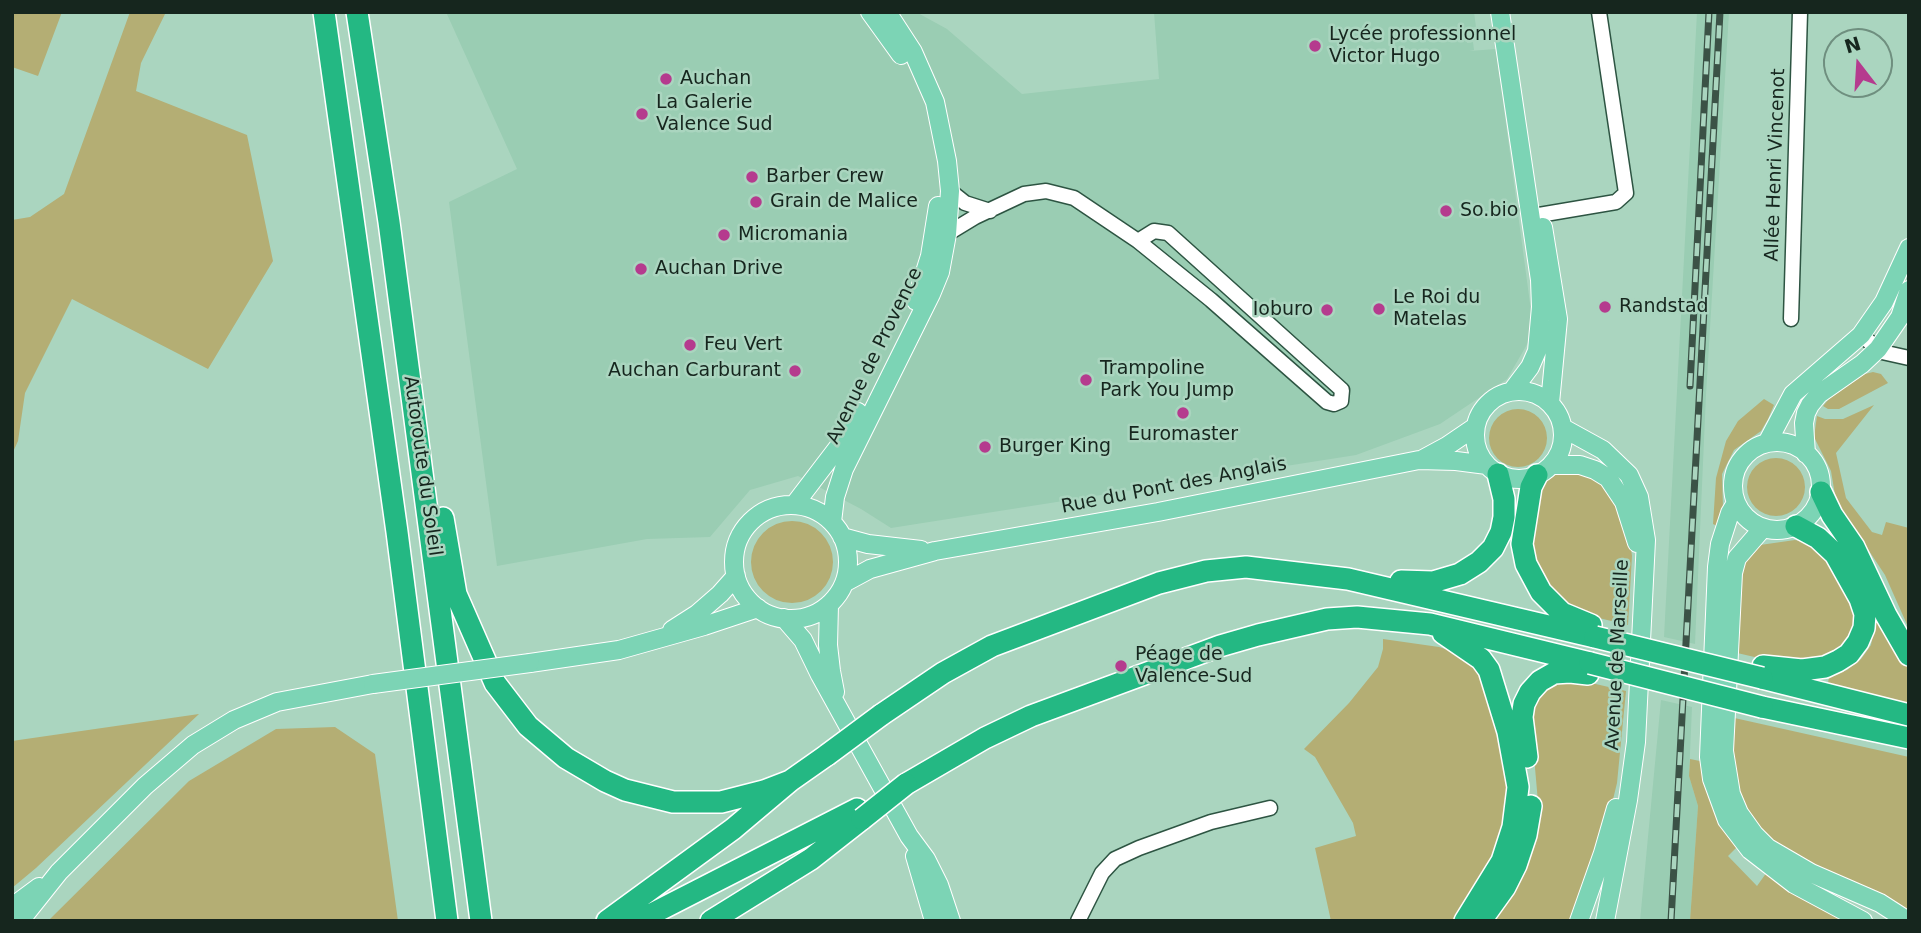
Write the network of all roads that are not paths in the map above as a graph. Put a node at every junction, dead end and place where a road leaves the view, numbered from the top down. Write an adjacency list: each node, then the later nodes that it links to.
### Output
1 (324, 12): 55 (highway, Autoroute du Soleil)
2 (357, 12): 12 (highway, Autoroute du Soleil)
3 (870, 12): 32 (main road, Avenue de Provence)
4 (887, 12): 9 (main road, Avenue de Provence)
5 (1500, 12): 8 (main road)
6 (1599, 12): 11 (street)
7 (1800, 12): 17 (street, Allée Henri Vincenot)
8 (1520, 139): 11 (main road); 21 (main road)
9 (950, 191): 10 (street); 13 (main road, Avenue de Provence)
10 (989, 211): 13 (street); 14 (street)
11 (1539, 215): 22 (main road)
12 (389, 222): 52 (highway); 62 (highway, Autoroute du Soleil)
13 (947, 234): 35 (main road, Avenue de Provence)
14 (1138, 241): 14 (street)
15 (1909, 248): 18 (main road)
16 (1909, 290): 19 (main road)
17 (1791, 319)
18 (1861, 335): 19 (street); 25 (main road)
19 (1878, 349): 20 (street); 26 (main road)
20 (1909, 358)
21 (1512, 391): 22 (main road); 23 (main road)
22 (1550, 402): 24 (main road)
23 (1475, 427): 27 (main road, Rue du Pont des Anglais); 28 (main road)
24 (1563, 428): 29 (main road); 72 (main road, Avenue de Marseille)
25 (1768, 443): 26 (main road); 31 (main road)
26 (1807, 454): 30 (main road)
27 (1419, 460): 28 (main road, Rue du Pont des Anglais); 36 (main road, Rue du Pont des Anglais)
28 (1493, 469): 29 (main road); 38 (highway)
29 (1544, 470): 44 (highway); 71 (main road, Avenue de Marseille)
30 (1821, 492): 33 (main road); 46 (highway)
31 (1736, 503): 34 (main road); 73 (main road)
32 (794, 505): 35 (main road); 37 (main road)
33 (1796, 526): 34 (main road); 48 (highway)
34 (1763, 528): 74 (main road)
35 (837, 529): 36 (main road, Rue du Pont des Anglais); 39 (main road)
36 (935, 551): 39 (main road, Rue du Pont des Anglais)
37 (736, 576): 41 (main road); 45 (main road)
38 (1348, 579): 44 (highway); 52 (highway, bridge)
39 (844, 583): 40 (main road)
40 (828, 605): 42 (main road); 49 (main road)
41 (758, 608): 42 (main road); 45 (main road)
42 (784, 618): 49 (main road)
43 (1430, 624): 47 (highway); 54 (highway, bridge); 69 (highway)
44 (1596, 632): 48 (highway, bridge)
45 (656, 640): 57 (main road, bridge)
46 (1909, 655)
47 (1589, 669): 51 (highway, bridge); 70 (highway)
48 (1763, 672): 50 (highway)
49 (840, 709): 56 (main road)
50 (1909, 715)
51 (1909, 740)
52 (790, 781): 63 (highway)
53 (1270, 808): 68 (street)
54 (860, 814): 64 (highway); 65 (highway)
55 (433, 819): 60 (highway); 61 (highway, Autoroute du Soleil)
56 (909, 836): 66 (main road); 67 (main road)
57 (59, 872): 58 (main road); 59 (main road)
58 (12, 906)
59 (20, 921)
60 (439, 921)
61 (447, 921)
62 (481, 921)
63 (607, 921)
64 (638, 921)
65 (711, 921)
66 (934, 921)
67 (951, 921)
68 (1078, 921)
69 (1465, 921)
70 (1480, 921)
71 (1579, 921)
72 (1605, 921)
73 (1863, 921)
74 (1908, 921)

